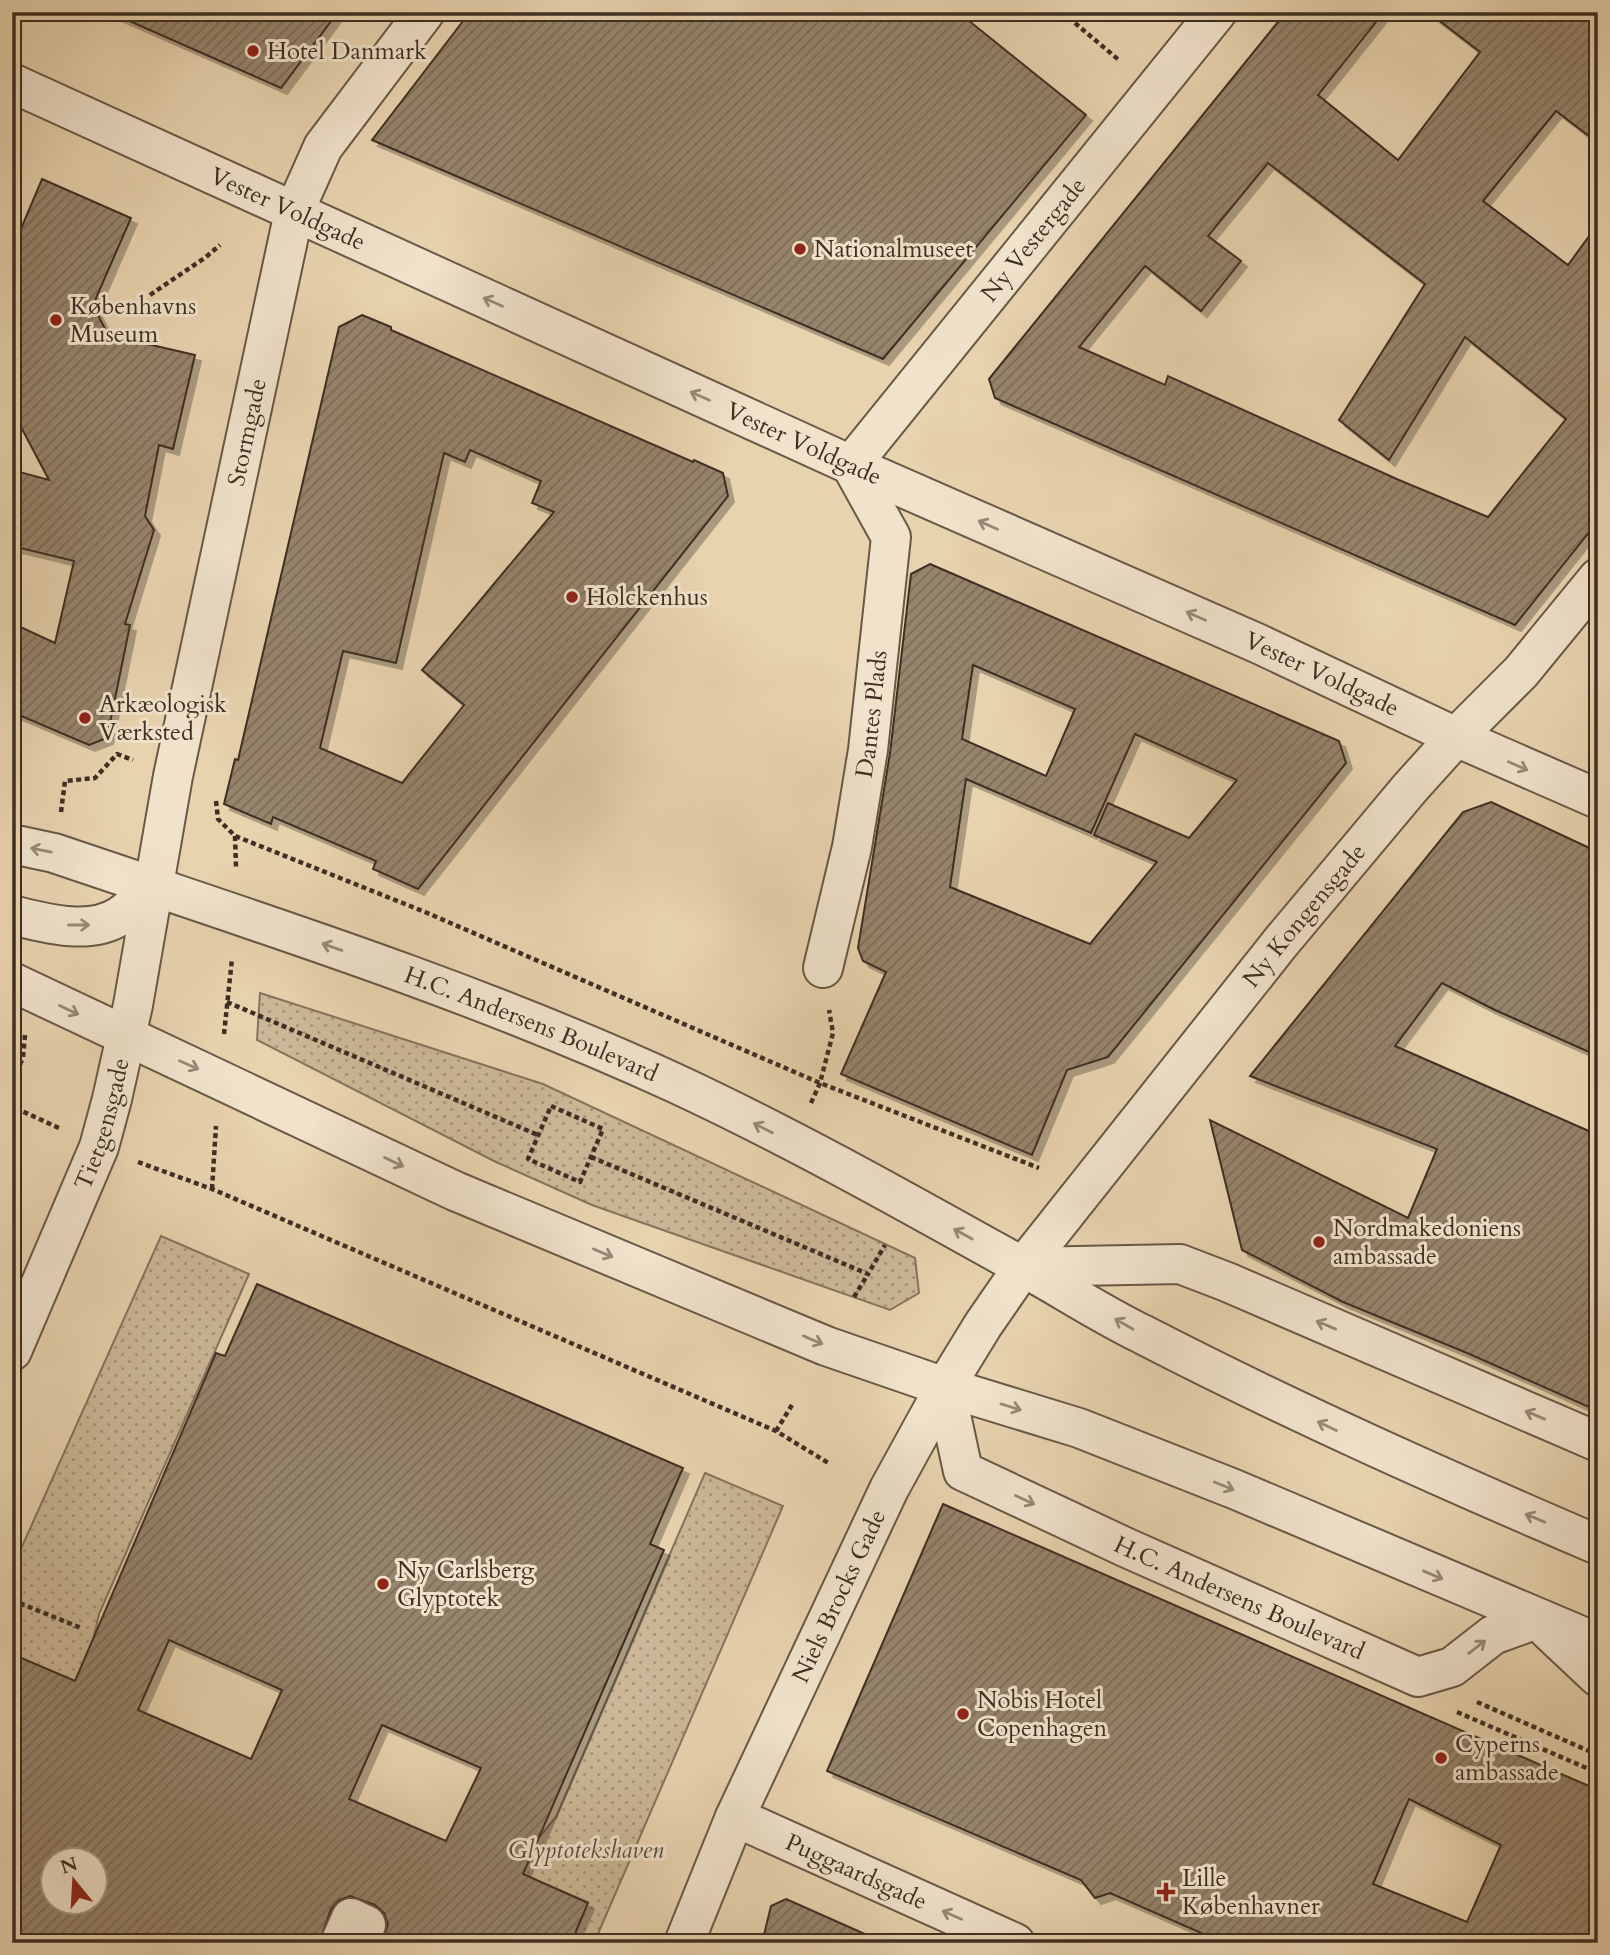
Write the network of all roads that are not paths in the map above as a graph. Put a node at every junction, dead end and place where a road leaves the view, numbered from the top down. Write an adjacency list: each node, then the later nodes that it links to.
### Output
1 (425, 12): 4 (street, Stormgade)
2 (1217, 12): 5 (street, Ny Vestergade)
3 (12, 83): 4 (street, Vester Voldgade)
4 (294, 212): 5 (street, Vester Voldgade, one-way to 4); 10 (street, Stormgade)
5 (851, 465): 7 (street, Vester Voldgade, one-way to 5); 12 (street, Dantes Plads)
6 (1598, 578): 7 (street, Ny Kongensgade)
7 (1456, 737): 8 (street, Vester Voldgade, one-way to 8); 15 (street, Ny Kongensgade)
8 (1598, 799)
9 (12, 844): 10 (street, H.C. Andersens Boulevard, one-way to 9)
10 (153, 886): 11 (street, one-way to 10); 14 (street, Tietgensgade); 15 (street, H.C. Andersens Boulevard, one-way to 10)
11 (12, 915)
12 (823, 968)
13 (12, 982): 14 (street, one-way to 14)
14 (127, 1037): 16 (street, Tietgensgade); 17 (street, one-way to 17)
15 (1023, 1267): 17 (street, Niels Brocks Gade); 18 (street, H.C. Andersens Boulevard, one-way to 15); 19 (street, H.C. Andersens Boulevard, one-way to 15)
16 (12, 1351)
17 (945, 1387): 20 (street, one-way to 20); 20 (street, H.C. Andersens Boulevard, one-way to 20); 23 (street, Niels Brocks Gade)
18 (1598, 1442)
19 (1598, 1545)
20 (1537, 1619): 21 (street); 22 (street)
21 (1598, 1643)
22 (1598, 1677)
23 (735, 1817): 26 (street, Niels Brocks Gade); 27 (street, Puggaardsgade, one-way to 23)
24 (340, 1943): 25 (street)
25 (358, 1943)
26 (684, 1943)
27 (1014, 1943)

